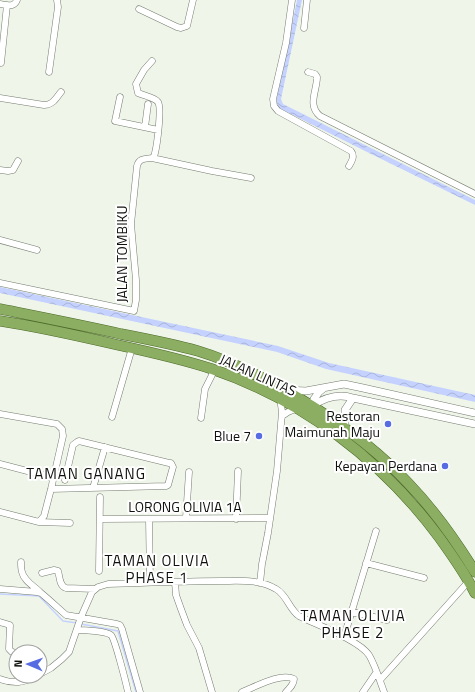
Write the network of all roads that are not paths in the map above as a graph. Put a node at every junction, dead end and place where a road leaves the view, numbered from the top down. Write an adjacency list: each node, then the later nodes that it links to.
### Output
1 (17, 0): 7 (street)
2 (57, 0): 12 (street)
3 (193, 0): 8 (street)
4 (292, 0): 22 (street)
5 (307, 0): 9 (street)
6 (0, 4): 7 (street)
7 (7, 5): 11 (street)
8 (139, 9)
9 (304, 28)
10 (152, 61): 19 (street)
11 (1, 63)
12 (49, 72)
13 (308, 72): 25 (street)
14 (61, 92): 16 (street)
15 (120, 97): 18 (street)
16 (0, 98)
17 (148, 104): 18 (street)
18 (145, 127): 19 (street)
19 (158, 130): 20 (street)
20 (152, 158): 24 (street); 28 (street, JALAN TOMBIKU)
21 (18, 161): 23 (street)
22 (349, 166)
23 (0, 170)
24 (250, 178)
25 (475, 194)
26 (0, 240): 27 (street)
27 (37, 250)
28 (0, 283)
29 (0, 308): 32 (highway, JALAN LINTAS)
30 (0, 321): 31 (highway, JALAN LINTAS)
31 (132, 348): 33 (highway, JALAN LINTAS); 44 (street)
32 (218, 358): 34 (highway); 36 (highway, JALAN LINTAS)
33 (213, 369): 34 (highway, JALAN LINTAS); 45 (street)
34 (243, 381): 37 (highway, JALAN LINTAS)
35 (324, 388): 36 (street); 40 (street); 41 (street)
36 (287, 390): 40 (highway, JALAN LINTAS)
37 (280, 398): 39 (highway, JALAN LINTAS); 43 (street)
38 (353, 398): 40 (street); 46 (street); 47 (street)
39 (298, 408): 40 (highway, JALAN LINTAS); 43 (street)
40 (310, 411): 47 (highway, JALAN LINTAS); 72 (highway, JALAN LINTAS)
41 (475, 413)
42 (0, 414): 52 (street)
43 (282, 416): 59 (street)
44 (112, 417)
45 (201, 418)
46 (475, 424)
47 (345, 428): 69 (highway, JALAN LINTAS)
48 (104, 447): 53 (street); 54 (street); 54 (street)
49 (0, 464): 52 (street)
50 (238, 470): 62 (street)
51 (189, 472): 58 (street)
52 (54, 478): 55 (street)
53 (65, 480)
54 (93, 488): 55 (street)
55 (51, 490): 63 (street)
56 (100, 498): 60 (street)
57 (0, 512): 63 (street)
58 (186, 518): 61 (street, LORONG OLIVIA 1A); 62 (street, LORONG OLIVIA 1A)
59 (270, 518): 62 (street, LORONG OLIVIA 1A); 75 (street)
60 (100, 519): 61 (street, LORONG OLIVIA 1A); 68 (street)
61 (149, 519): 73 (street)
62 (236, 519)
63 (39, 522): 64 (street)
64 (70, 522)
65 (376, 531): 67 (street)
66 (21, 562): 79 (street)
67 (366, 563): 71 (street); 80 (street)
68 (100, 571)
69 (475, 572)
70 (42, 573): 77 (street)
71 (424, 578)
72 (469, 581): 78 (highway, JALAN LINTAS); 89 (street)
73 (150, 582): 74 (street); 77 (street)
74 (175, 582): 75 (street); 93 (street)
75 (260, 582): 85 (street)
76 (0, 589): 79 (street)
77 (95, 589): 81 (street)
78 (475, 593)
79 (41, 594): 81 (street)
80 (352, 612): 82 (street); 85 (street)
81 (81, 618): 84 (street); 92 (street)
82 (387, 620)
83 (0, 622): 86 (street)
84 (77, 629): 87 (street); 91 (street)
85 (344, 637): 88 (street)
86 (9, 644)
87 (48, 670)
88 (376, 673): 89 (street); 96 (street)
89 (380, 680): 97 (street)
90 (258, 689): 94 (street); 95 (street)
91 (128, 692)
92 (140, 692)
93 (212, 692)
94 (242, 692)
95 (286, 692)
96 (363, 692)
97 (384, 692)

